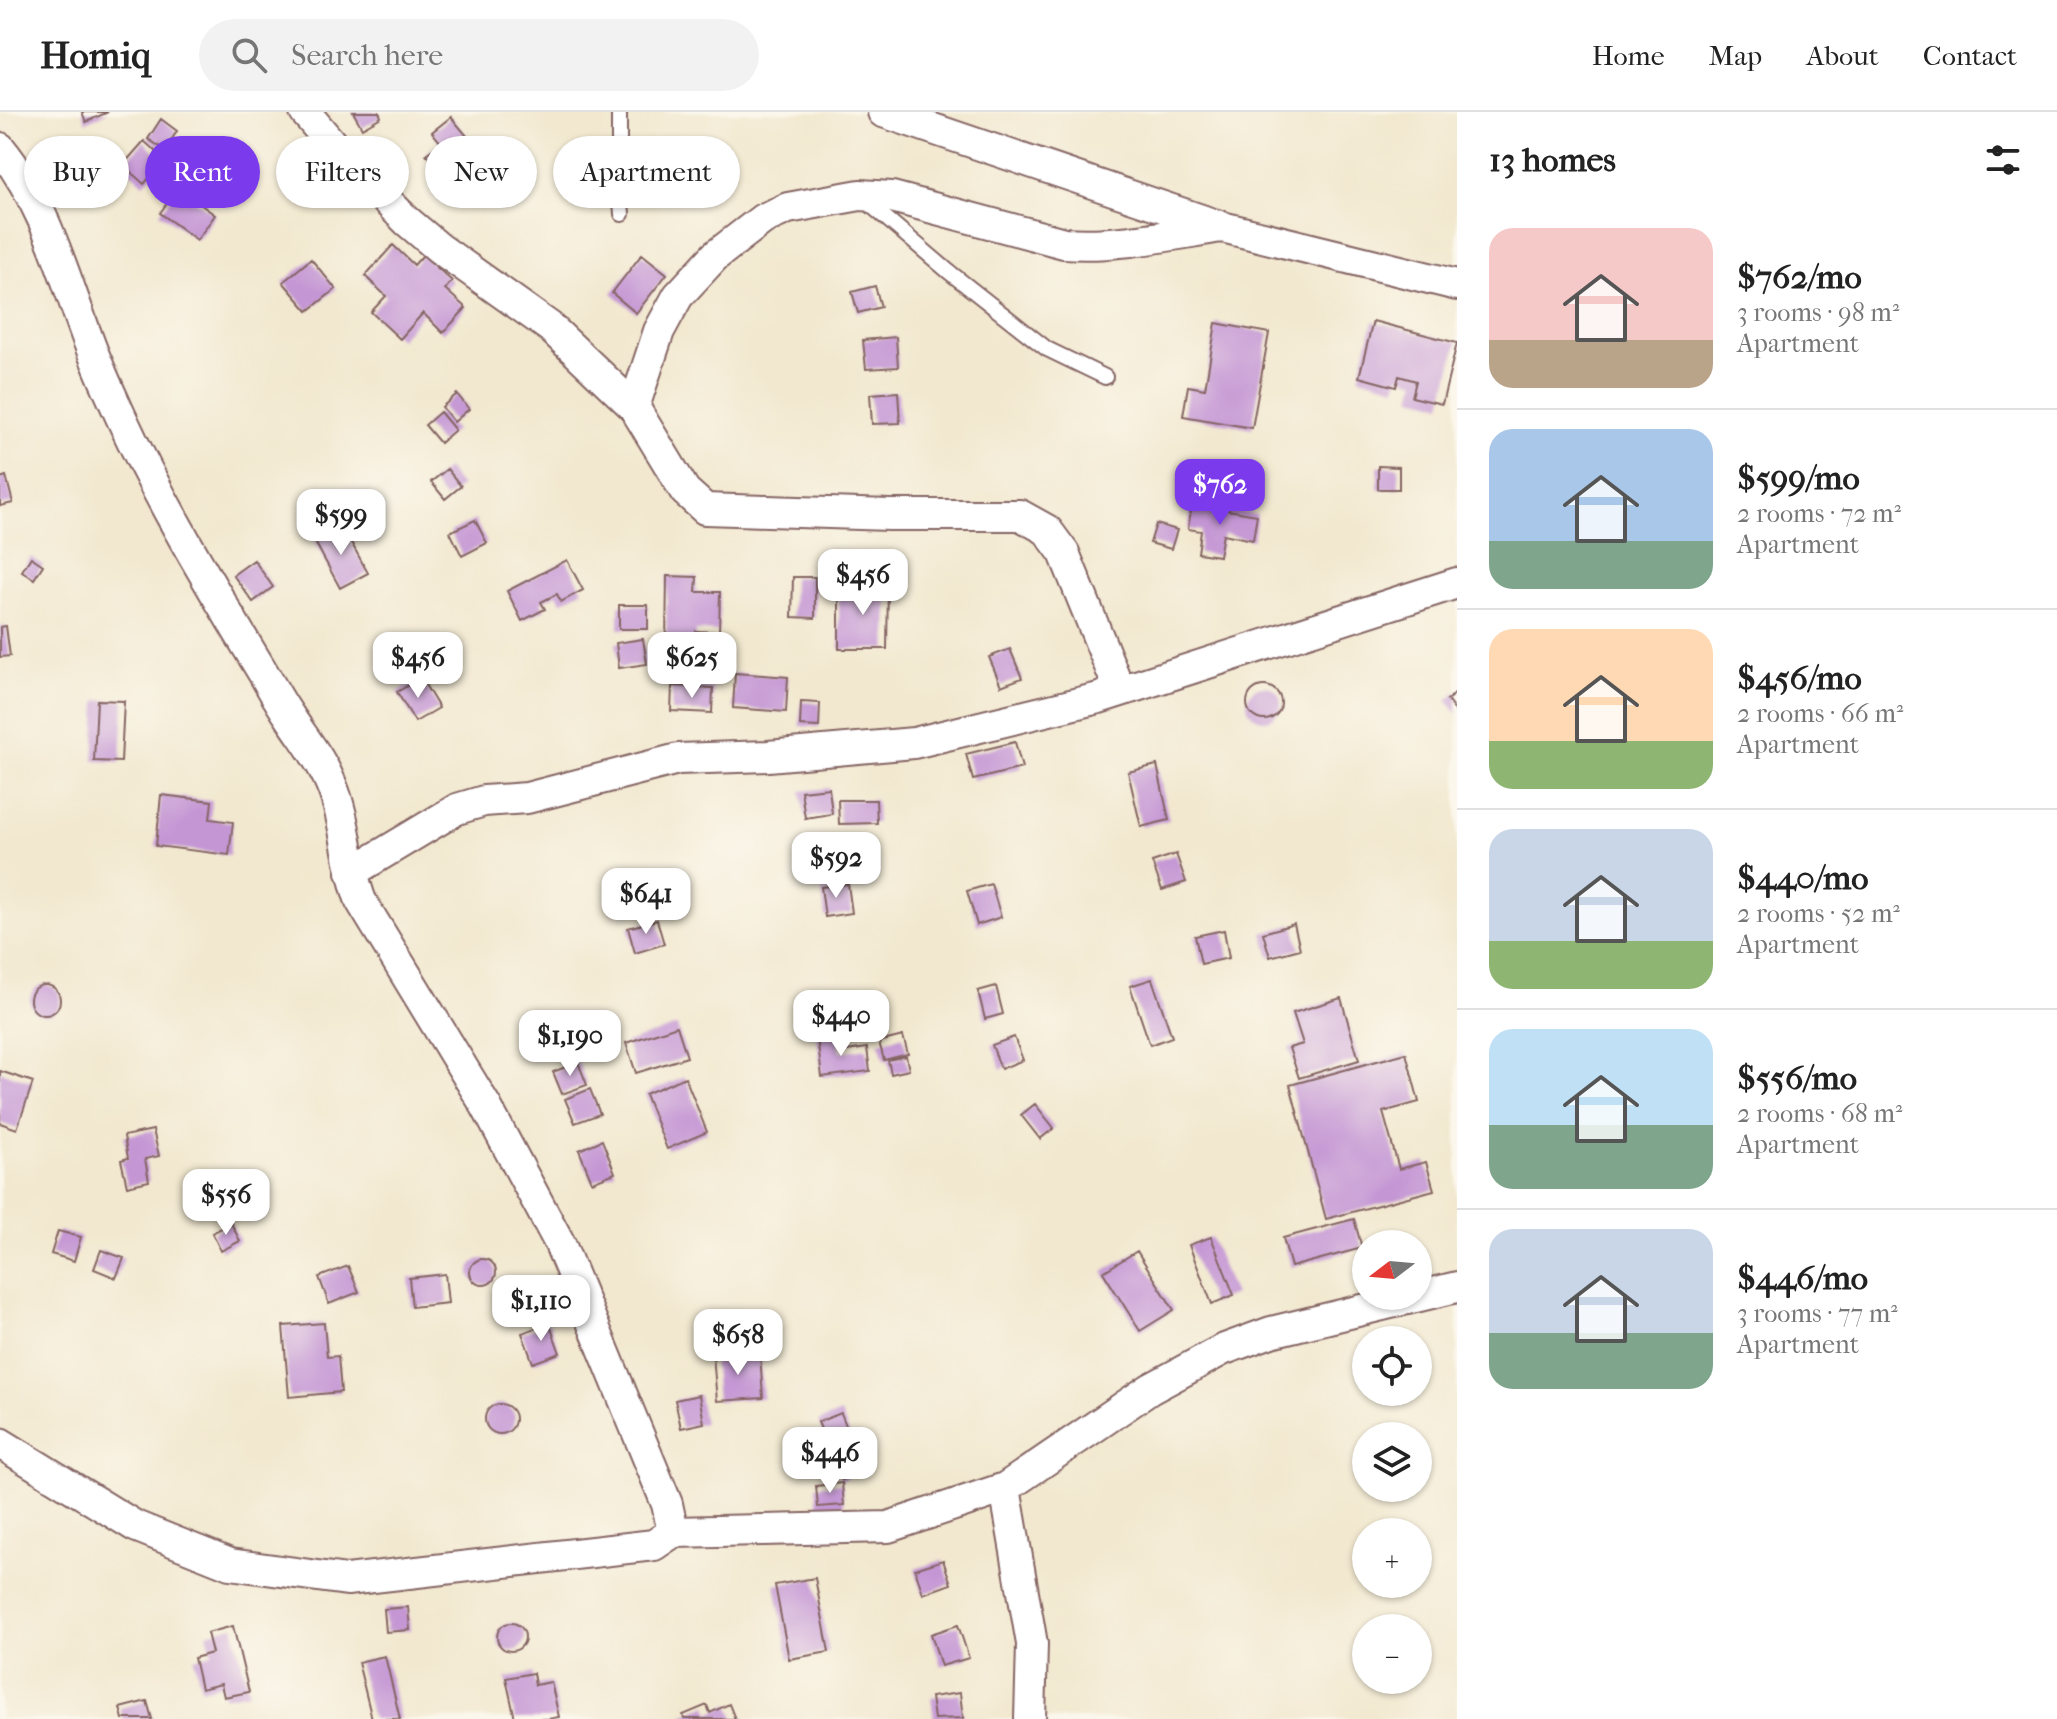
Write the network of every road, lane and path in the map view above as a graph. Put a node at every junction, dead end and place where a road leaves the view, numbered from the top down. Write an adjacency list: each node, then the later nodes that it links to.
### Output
1 (305, 112): 10 (street)
2 (619, 112): 6 (lane)
3 (883, 112): 7 (street)
4 (0, 148): 13 (street)
5 (860, 195): 7 (street); 9 (lane); 10 (street)
6 (622, 214)
7 (1222, 227): 8 (street)
8 (1457, 285)
9 (1105, 377)
10 (634, 407): 12 (street)
11 (1457, 583): 12 (street)
12 (1120, 691): 13 (street)
13 (352, 872): 17 (street)
14 (1457, 1287): 16 (street)
15 (0, 1443): 17 (street)
16 (1005, 1488): 17 (street); 18 (street)
17 (673, 1532)
18 (1030, 1719)

